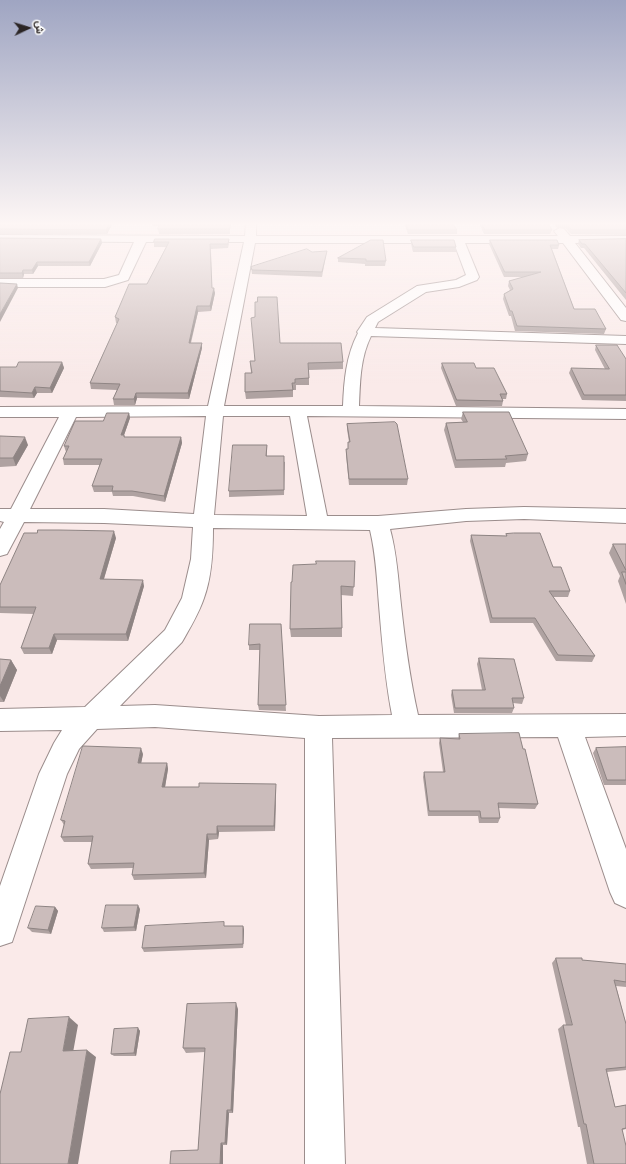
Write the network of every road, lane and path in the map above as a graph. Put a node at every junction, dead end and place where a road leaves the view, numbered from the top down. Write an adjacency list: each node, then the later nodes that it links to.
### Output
1 (123, 277): 5 (street)
2 (241, 277): 10 (street)
3 (472, 277): 7 (street)
4 (595, 277): 6 (street)
5 (0, 283)
6 (626, 317)
7 (364, 332): 8 (street); 11 (street)
8 (626, 340)
9 (70, 411): 10 (street); 12 (street); 15 (street)
10 (215, 411): 13 (street); 17 (street)
11 (351, 411): 13 (street); 14 (street)
12 (0, 412)
13 (298, 412): 19 (street)
14 (626, 414)
15 (8, 515): 17 (street); 20 (street)
16 (626, 516): 18 (street)
17 (203, 521): 19 (street); 21 (street)
18 (378, 522): 19 (street); 26 (street)
19 (318, 523)
20 (0, 549)
21 (93, 718): 22 (street); 25 (street); 28 (street)
22 (0, 720)
23 (626, 725): 24 (street)
24 (568, 726): 26 (street); 27 (street)
25 (319, 727): 26 (street); 29 (street)
26 (407, 727)
27 (626, 892)
28 (0, 930)
29 (325, 1164)

